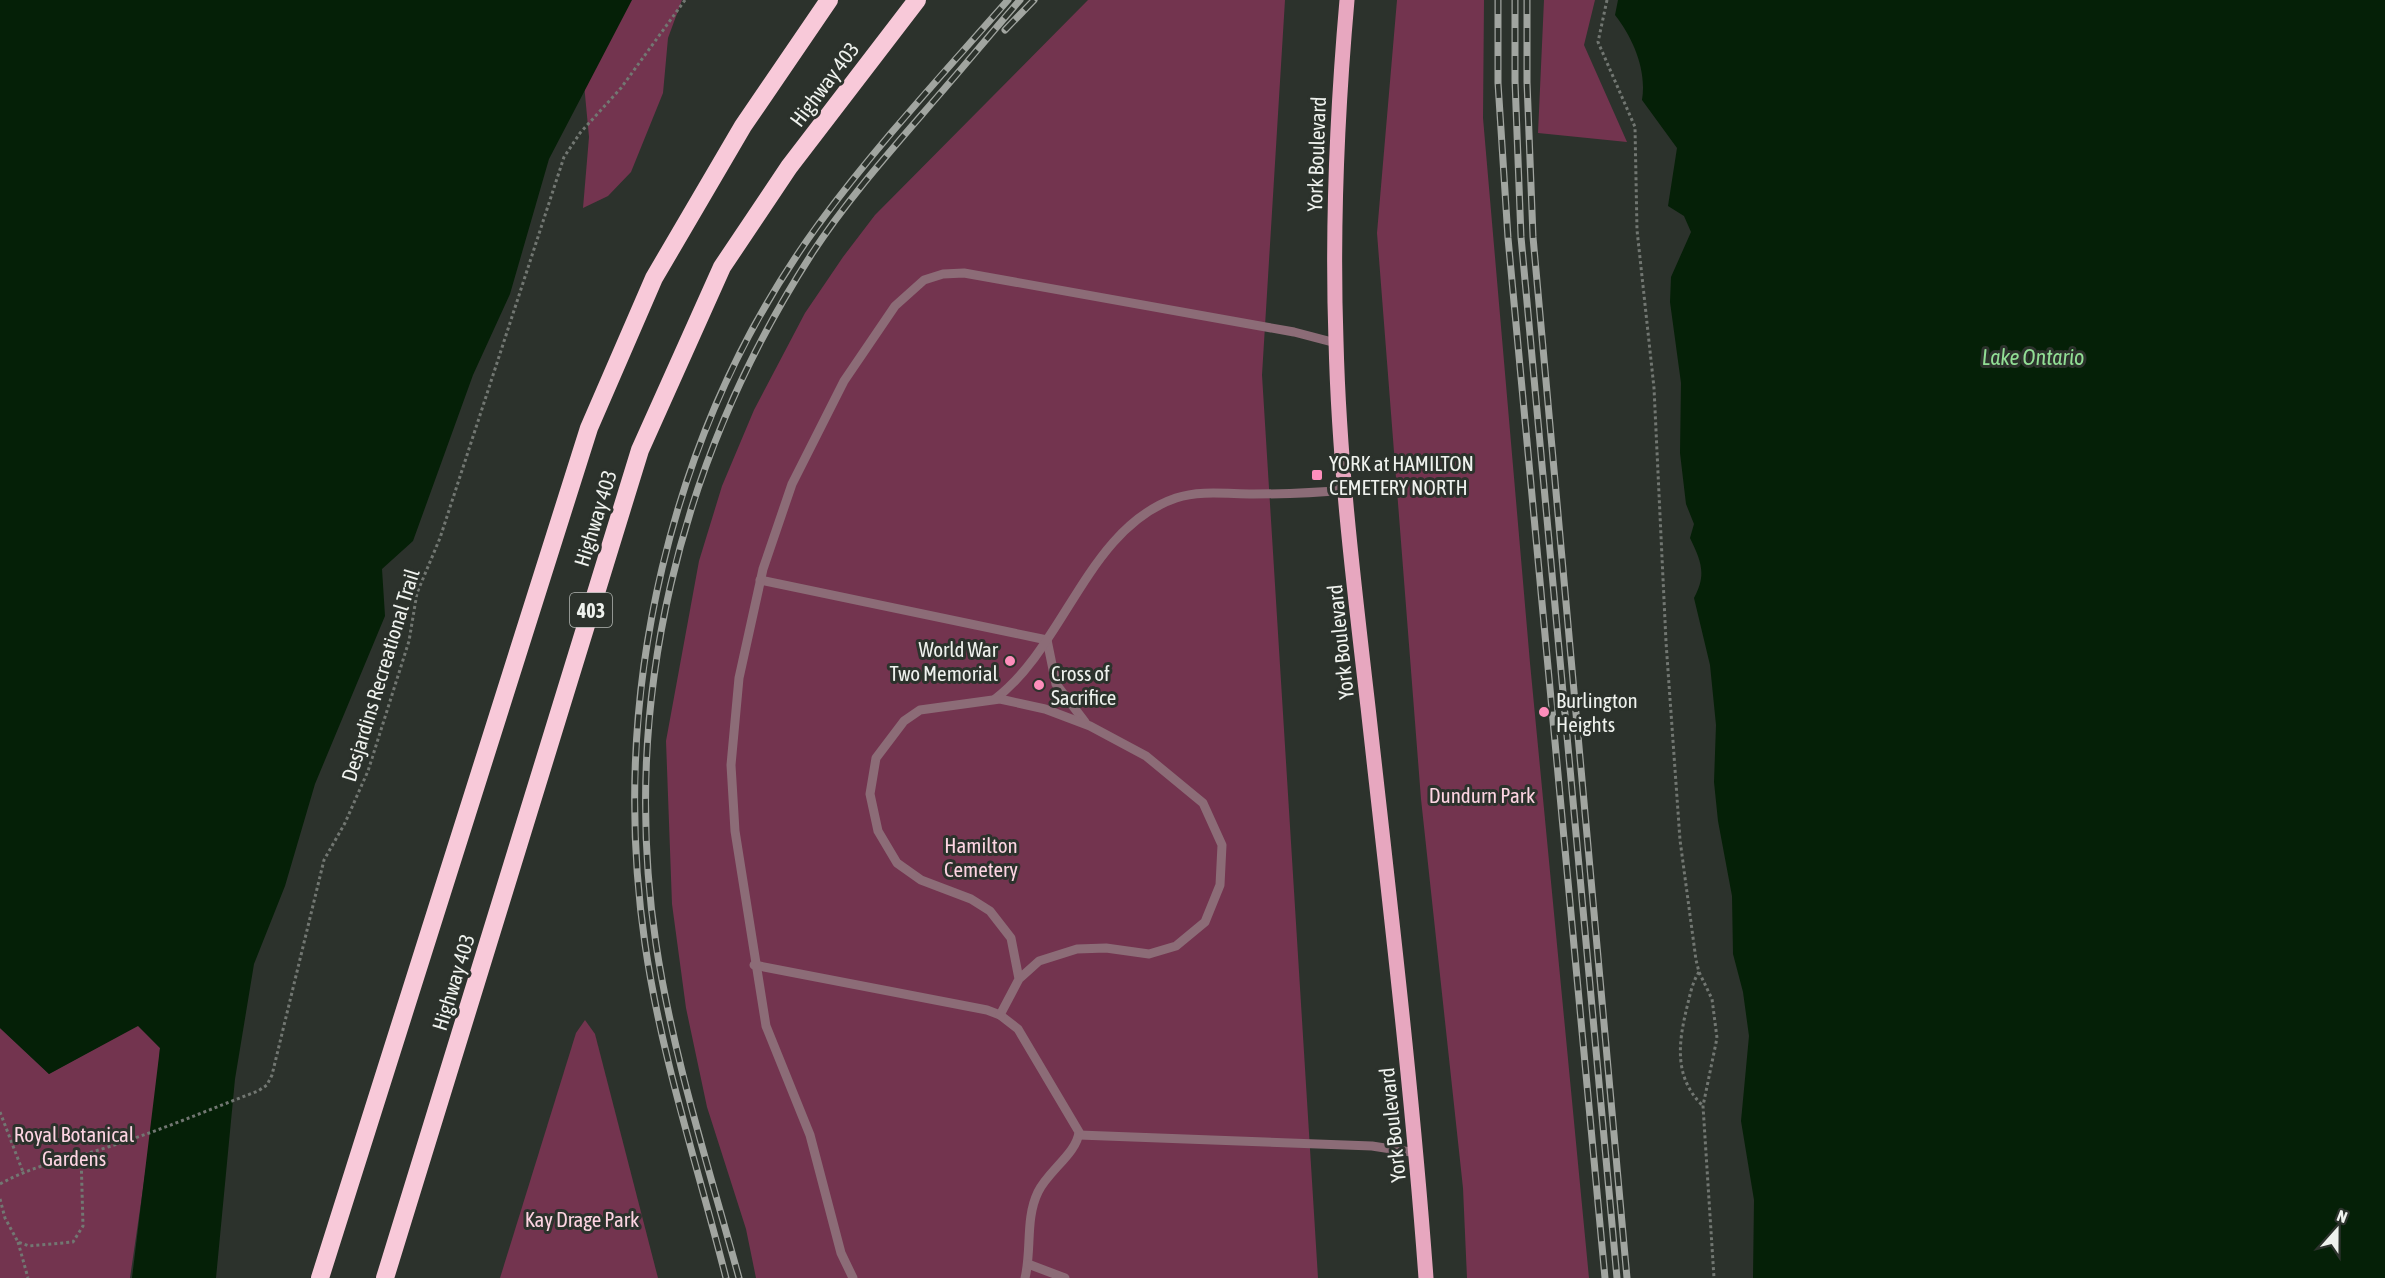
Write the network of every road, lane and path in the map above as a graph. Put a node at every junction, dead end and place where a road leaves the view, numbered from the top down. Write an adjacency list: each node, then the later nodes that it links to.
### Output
1 (685, 0): 20 (path, Desjardins Recreational Trail)
2 (829, 0): 27 (highway, Highway 403 / 403)
3 (917, 0): 28 (highway, Highway 403 / 403)
4 (1347, 0): 6 (main road, York Boulevard)
5 (1607, 0): 13 (path)
6 (1336, 343): 7 (main road, York Boulevard); 8 (lane)
7 (1345, 490): 9 (lane); 19 (main road, York Boulevard)
8 (760, 580): 9 (lane); 12 (lane)
9 (1047, 640): 10 (lane); 11 (lane)
10 (995, 699): 11 (lane); 14 (lane)
11 (1090, 726): 14 (lane)
12 (754, 965): 15 (lane); 29 (lane)
13 (1699, 972): 16 (path); 16 (path)
14 (1019, 979): 15 (lane)
15 (1000, 1015): 18 (lane)
16 (1703, 1106): 33 (path)
17 (0, 1112): 21 (path)
18 (1079, 1135): 19 (lane); 25 (lane)
19 (1417, 1153): 32 (main road, York Boulevard)
20 (81, 1154): 21 (path, Desjardins Recreational Trail); 24 (path)
21 (23, 1173): 22 (path, Desjardins Recreational Trail)
22 (0, 1184)
23 (0, 1199): 24 (path)
24 (18, 1242): 26 (path)
25 (1028, 1264): 30 (lane); 31 (lane)
26 (27, 1278)
27 (320, 1278)
28 (385, 1278)
29 (853, 1278)
30 (1025, 1278)
31 (1065, 1278)
32 (1426, 1278)
33 (1714, 1278)

